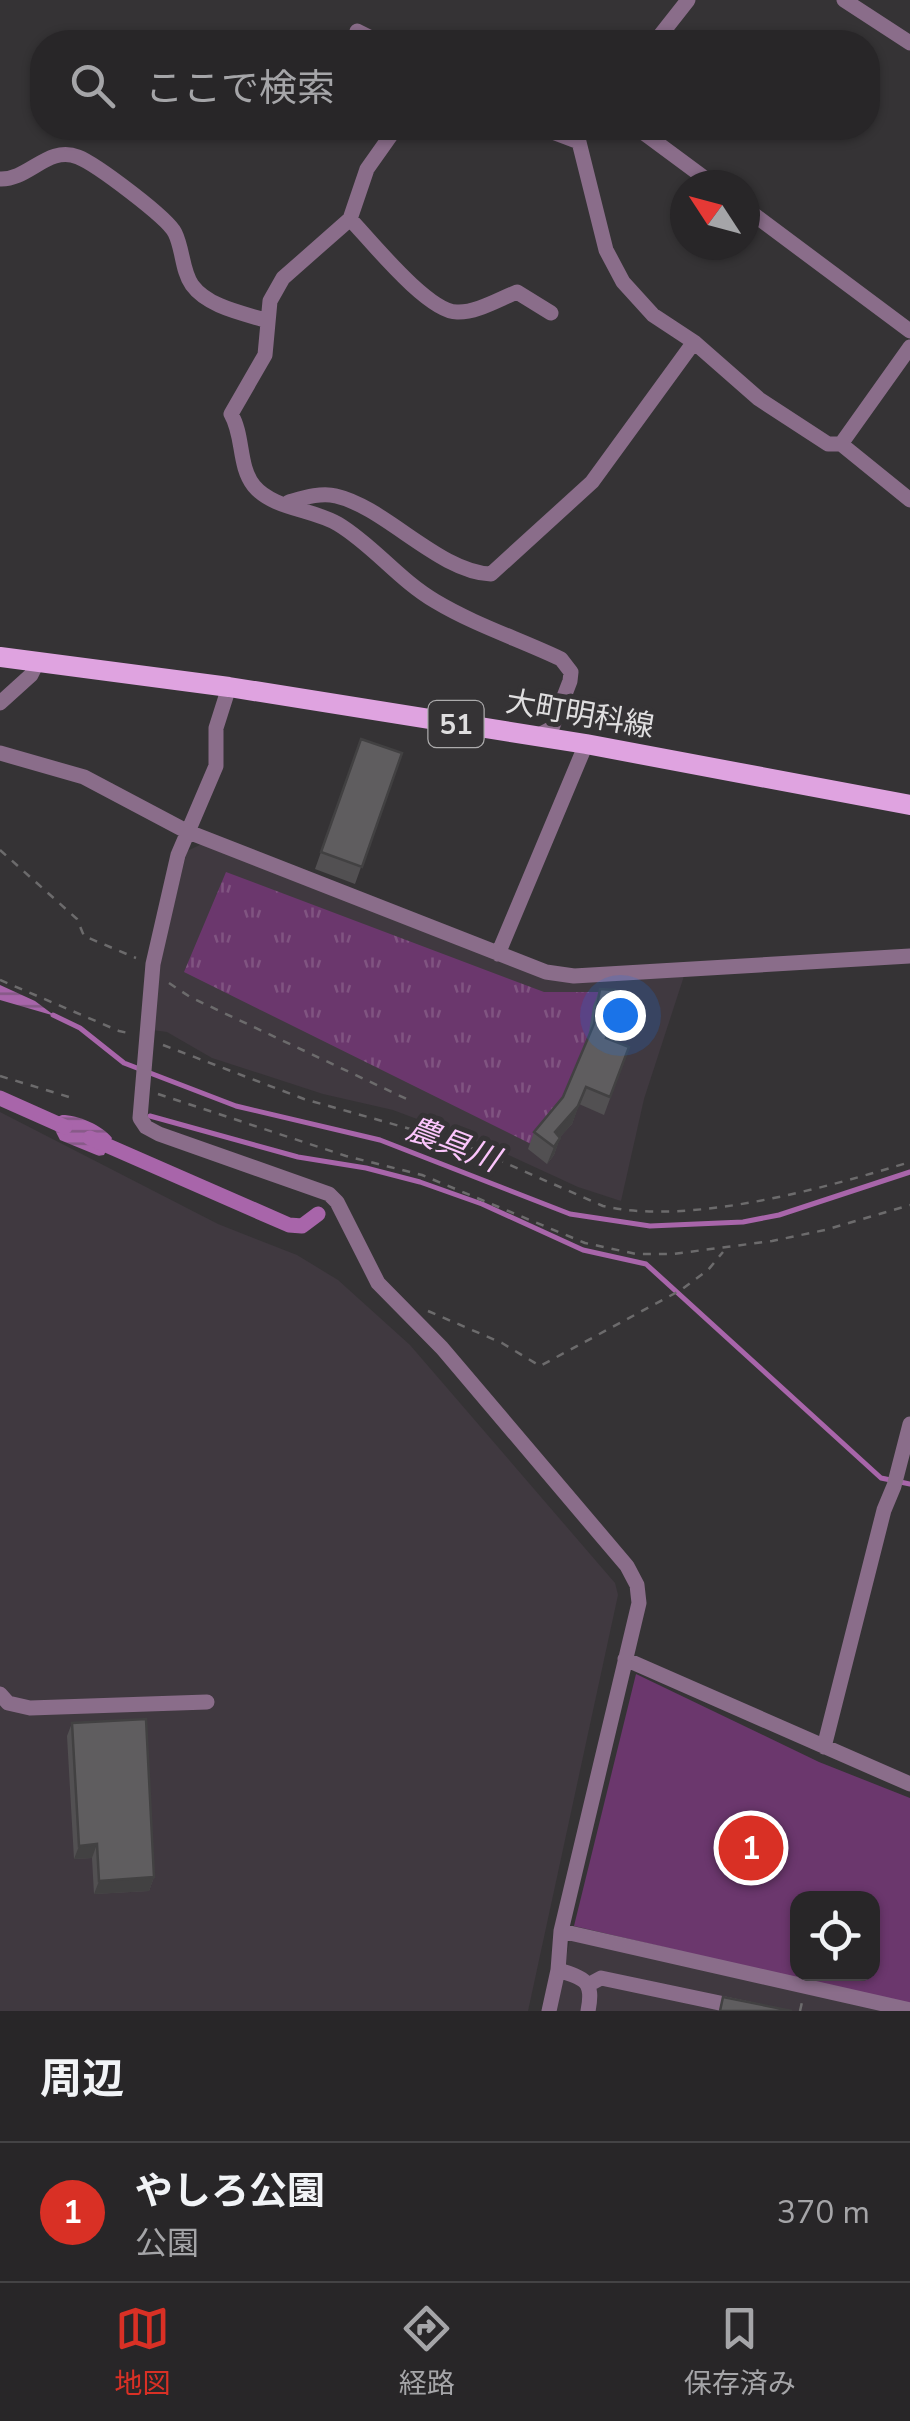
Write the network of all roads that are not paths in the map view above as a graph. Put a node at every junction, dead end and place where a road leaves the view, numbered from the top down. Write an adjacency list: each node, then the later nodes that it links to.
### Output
1 (688, 0): 3 (street)
2 (844, 0): 4 (street)
3 (665, 30)
4 (910, 43)
5 (388, 140): 11 (street)
6 (574, 140): 8 (street)
7 (653, 140): 9 (street)
8 (579, 142): 16 (street)
9 (694, 170)
10 (0, 179): 14 (street)
11 (350, 219): 13 (street); 14 (street)
12 (760, 219): 15 (street)
13 (551, 312)
14 (268, 321): 20 (street)
15 (910, 331)
16 (694, 342): 18 (street); 20 (street)
17 (910, 347): 18 (street)
18 (840, 444): 19 (street)
19 (910, 500)
20 (280, 504): 25 (street)
21 (0, 658): 22 (main road, 大町明科線 / 51)
22 (36, 663): 23 (main road, 大町明科線 / 51); 24 (street)
23 (229, 688): 25 (main road, 大町明科線 / 51); 29 (street)
24 (0, 703)
25 (537, 736): 26 (main road, 大町明科線 / 51)
26 (586, 744): 28 (main road, 大町明科線 / 51); 30 (street)
27 (0, 753): 29 (street)
28 (910, 805)
29 (186, 831): 30 (street); 34 (street)
30 (498, 954): 31 (street)
31 (910, 956)
32 (910, 1424): 33 (street)
33 (902, 1490): 37 (street)
34 (625, 1659): 37 (street); 39 (street)
35 (0, 1694): 36 (street)
36 (207, 1702)
37 (824, 1747): 38 (street)
38 (910, 1784)
39 (561, 1931): 40 (street); 43 (street)
40 (558, 1970): 41 (street); 44 (street)
41 (588, 1984): 42 (street); 45 (street)
42 (704, 2006): 46 (street)
43 (910, 2010)
44 (548, 2011)
45 (588, 2011)
46 (758, 2011)

